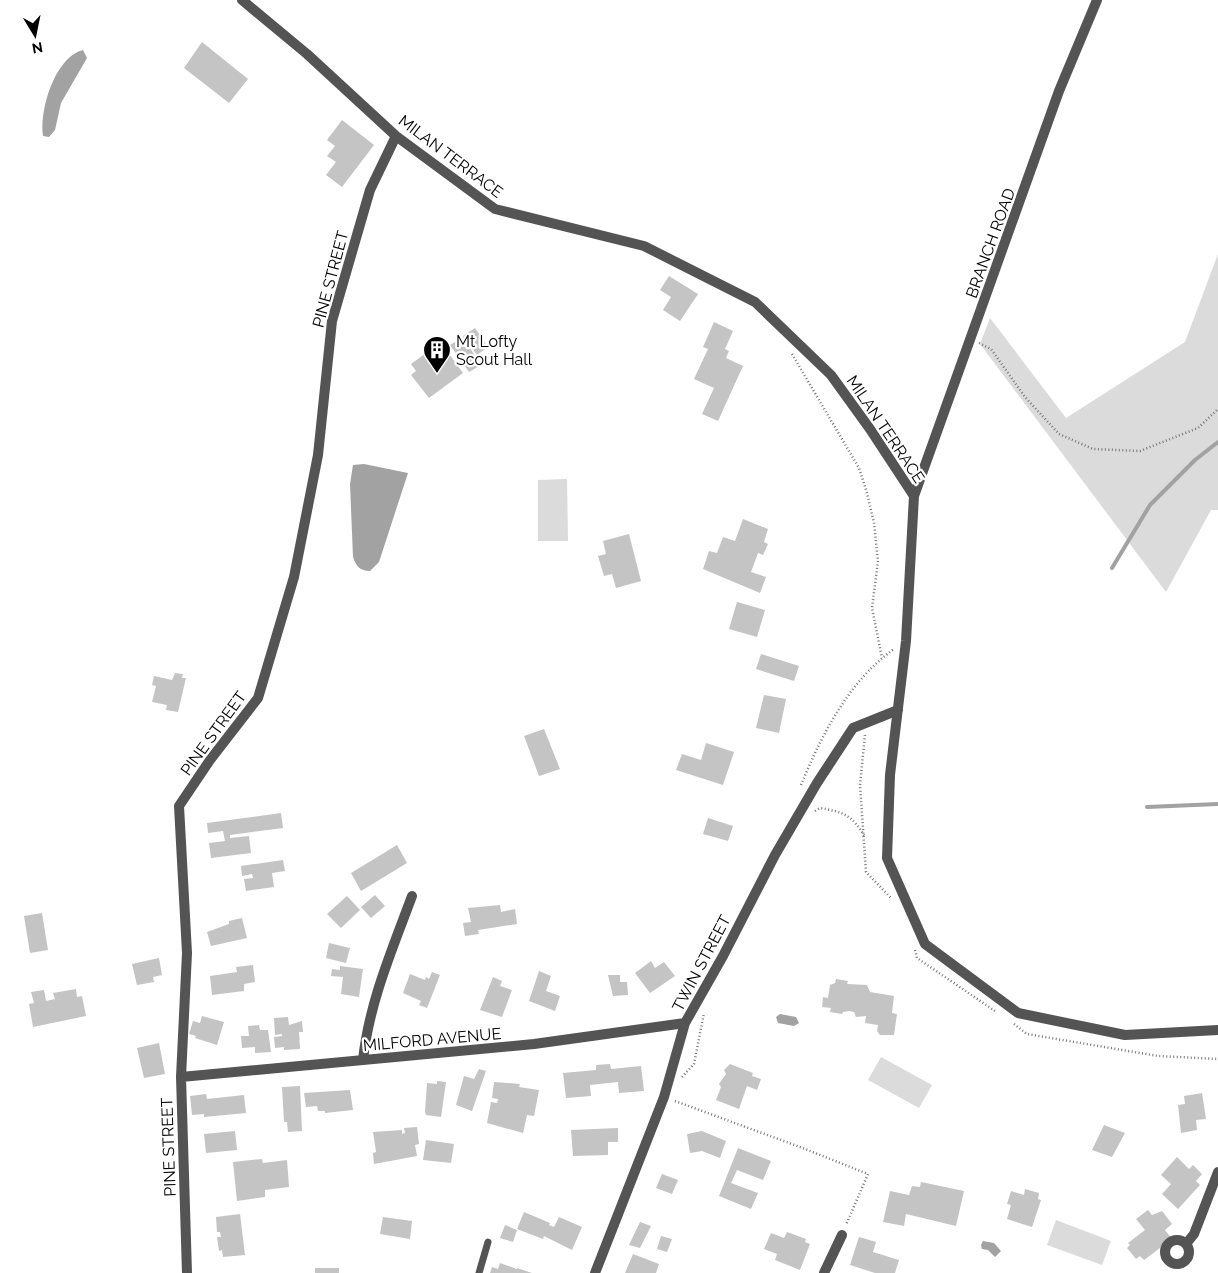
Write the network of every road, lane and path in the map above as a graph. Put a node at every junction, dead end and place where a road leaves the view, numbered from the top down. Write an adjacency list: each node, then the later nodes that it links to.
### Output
1 (242, 0): 3 (street, MILAN TERRACE)
2 (1096, 0): 4 (street, BRANCH ROAD)
3 (396, 136): 7 (street, MILAN TERRACE); 25 (street, PINE STREET)
4 (971, 339): 6 (path); 7 (street, BRANCH ROAD)
5 (790, 351): 9 (path)
6 (1218, 410)
7 (914, 496): 8 (street, MILAN TERRACE)
8 (906, 641): 9 (path); 10 (street, MILAN TERRACE)
9 (882, 658): 12 (path)
10 (898, 710): 11 (street, TWIN STREET); 22 (street, MILAN TERRACE)
11 (866, 723): 14 (path); 20 (street, TWIN STREET)
12 (800, 788)
13 (812, 812): 14 (path)
14 (865, 837): 16 (path)
15 (412, 896): 23 (street)
16 (891, 898)
17 (915, 949): 19 (path)
18 (705, 1012): 26 (path)
19 (996, 1012)
20 (686, 1023): 23 (street, MILFORD AVENUE); 27 (street, TWIN STREET)
21 (1011, 1023): 24 (path)
22 (1218, 1030)
23 (363, 1060): 25 (street, MILFORD AVENUE)
24 (1218, 1060)
25 (181, 1077): 32 (street, PINE STREET)
26 (677, 1085)
27 (664, 1097): 29 (path); 34 (street, TWIN STREET)
28 (1218, 1172): 31 (street)
29 (842, 1235): 35 (street)
30 (488, 1242): 33 (lane)
31 (1186, 1244)
32 (187, 1273)
33 (478, 1273)
34 (595, 1273)
35 (824, 1273)

